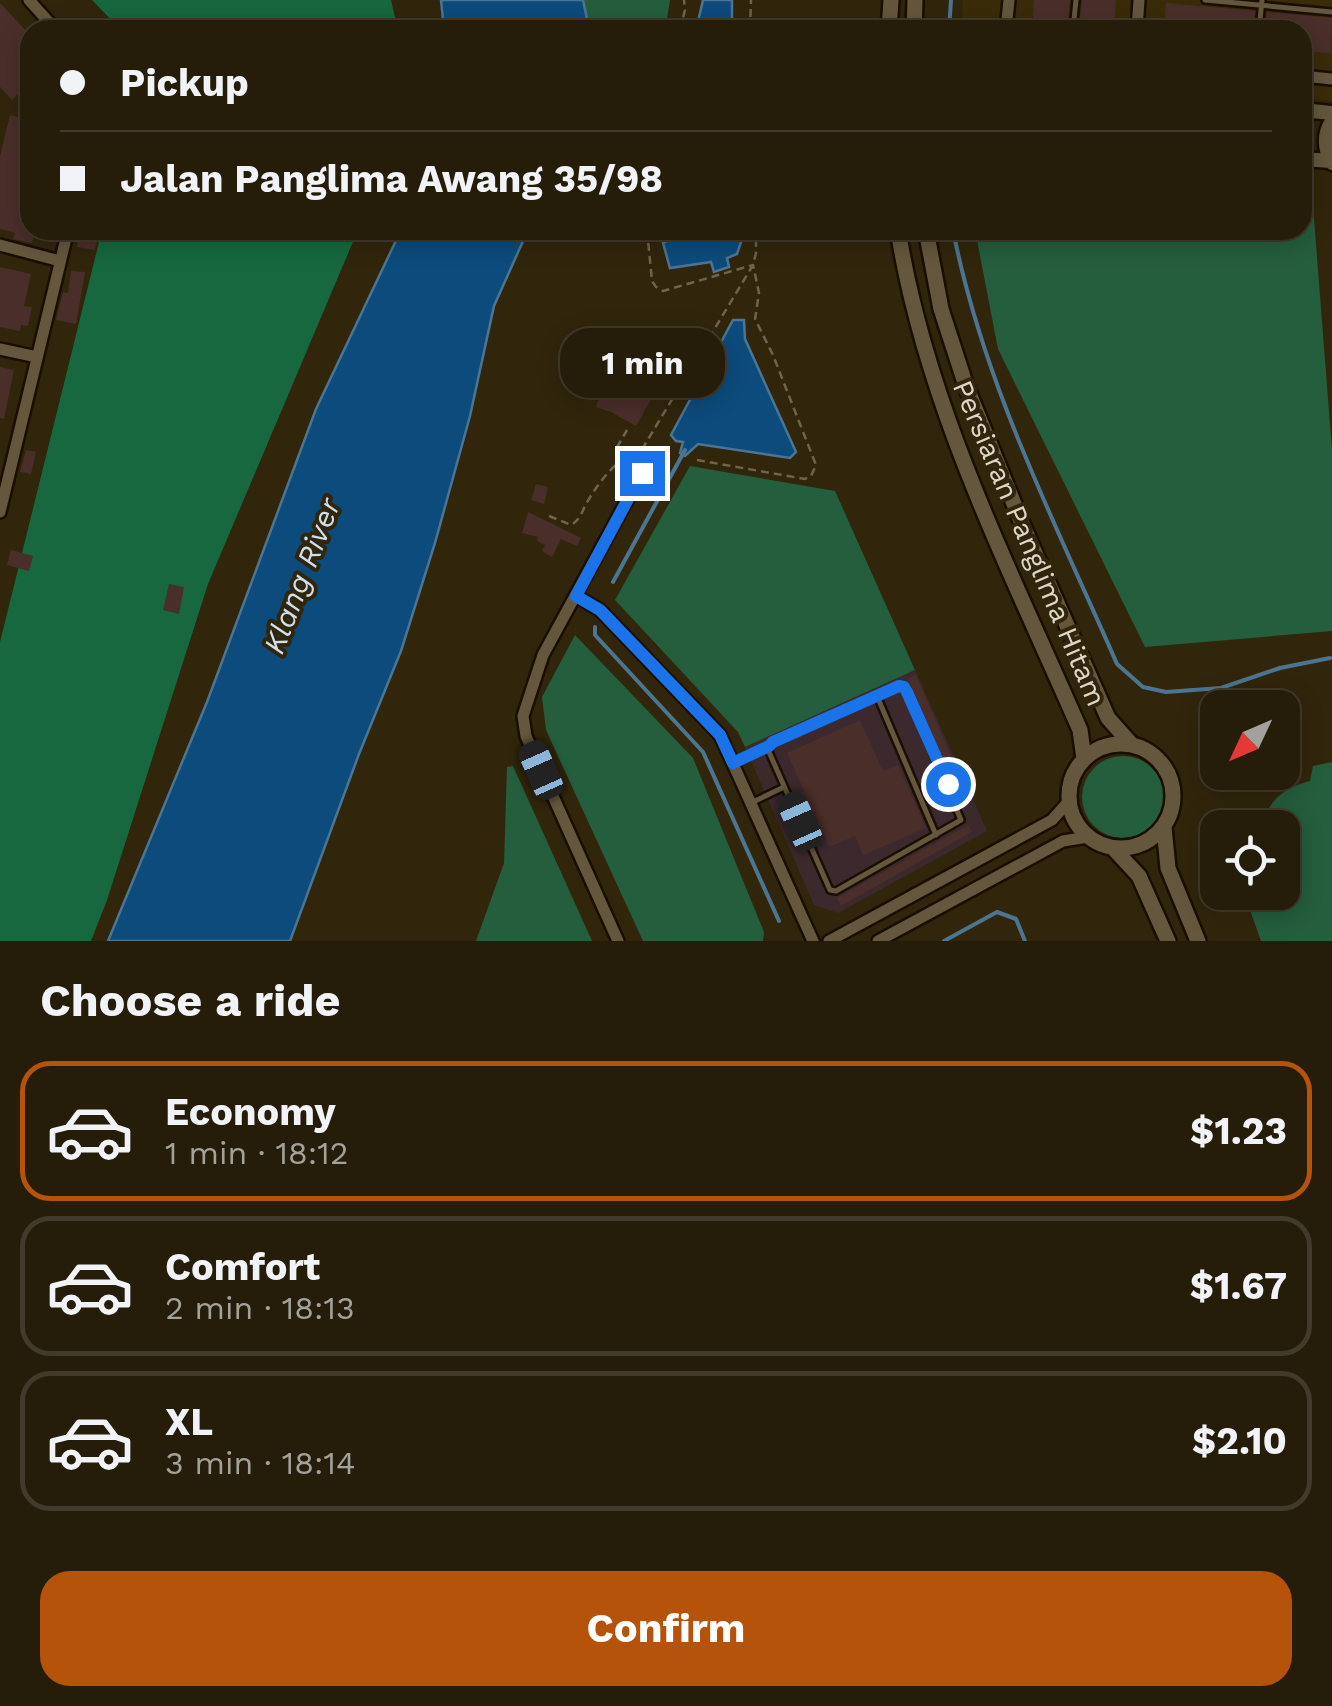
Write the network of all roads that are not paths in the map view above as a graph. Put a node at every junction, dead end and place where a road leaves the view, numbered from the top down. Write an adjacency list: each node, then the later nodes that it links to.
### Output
1 (29, 0): 5 (street)
2 (1205, 0): 3 (lane)
3 (1262, 3): 4 (lane)
4 (1332, 12)
5 (47, 20)
6 (1332, 117): 7 (street)
7 (1331, 162)
8 (65, 240): 12 (street)
9 (900, 240): 23 (main road, Persiaran Panglima Hitam)
10 (928, 240): 21 (main road, Persiaran Panglima Hitam)
11 (0, 246): 12 (street)
12 (60, 261): 14 (street)
13 (0, 349): 14 (street)
14 (37, 358): 16 (street)
15 (0, 452): 16 (street)
16 (14, 455): 18 (street)
17 (642, 473): 19 (street)
18 (0, 512)
19 (576, 596): 24 (street); 32 (street)
20 (877, 696): 22 (lane); 29 (lane); 29 (lane)
21 (1132, 745): 23 (main road); 28 (main road)
22 (769, 746): 24 (lane); 25 (lane)
23 (1084, 759): 26 (main road)
24 (733, 763): 27 (street)
25 (785, 787): 27 (lane); 29 (lane)
26 (1068, 801): 30 (main road); 34 (street)
27 (750, 803): 33 (street)
28 (1164, 827): 31 (main road); 37 (main road)
29 (936, 835)
30 (1088, 837): 31 (main road); 35 (street)
31 (1113, 848): 36 (main road)
32 (618, 941)
33 (813, 941)
34 (829, 941)
35 (878, 941)
36 (1168, 941)
37 (1198, 941)

